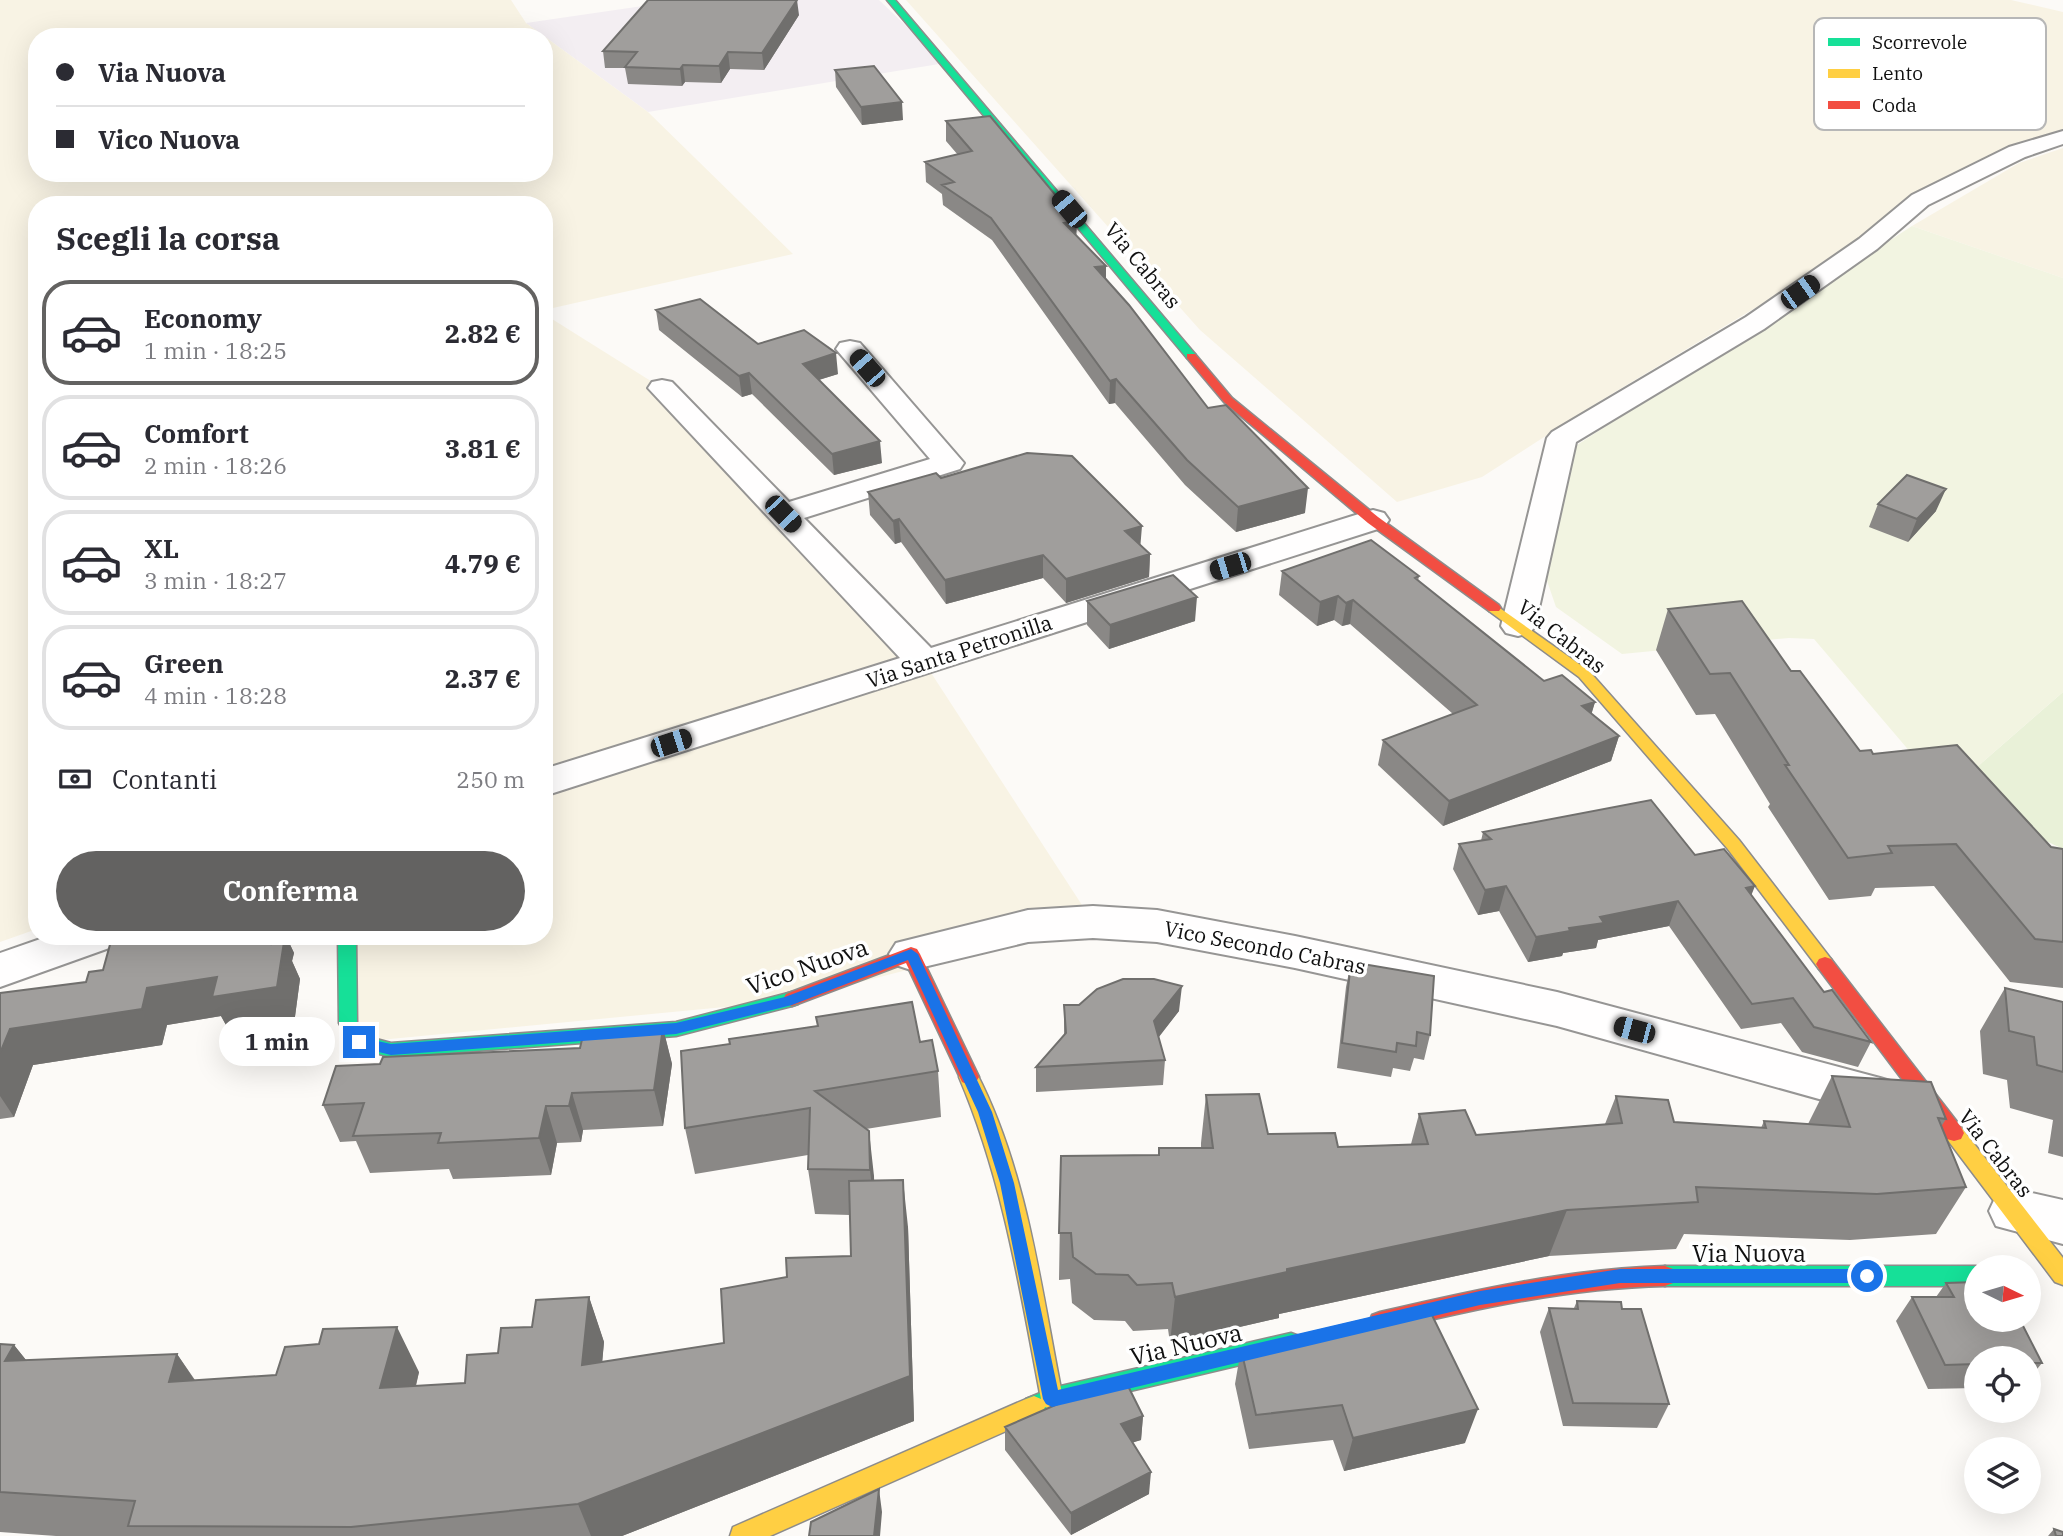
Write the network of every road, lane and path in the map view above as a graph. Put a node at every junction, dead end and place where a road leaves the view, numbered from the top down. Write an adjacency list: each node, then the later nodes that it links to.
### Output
1 (891, 0): 6 (street, Via Cabras)
2 (2063, 137): 7 (street)
3 (850, 349): 5 (street)
4 (662, 388): 5 (street)
5 (783, 514): 8 (street)
6 (1373, 520): 7 (street, Via Cabras); 8 (street, Via Santa Petronilla)
7 (1518, 626): 14 (street, Via Cabras)
8 (924, 662): 9 (street, Via Santa Petronilla)
9 (553, 780)
10 (71, 945): 13 (street)
11 (347, 945): 12 (street, Vico Nuova)
12 (911, 954): 14 (street, Vico Secondo Cabras); 22 (street)
13 (0, 970)
14 (1939, 1114): 15 (street, Via Cabras)
15 (2014, 1211): 16 (street); 17 (street, Via Cabras)
16 (2063, 1222)
17 (2063, 1275): 19 (street)
18 (1964, 1276): 20 (street, Via Nuova)
19 (2041, 1276)
20 (1359, 1327)
21 (1306, 1339): 22 (street, Via Nuova)
22 (1052, 1399): 23 (street, Via Nuova)
23 (763, 1531): 24 (street, Via Nuova)
24 (742, 1536)

